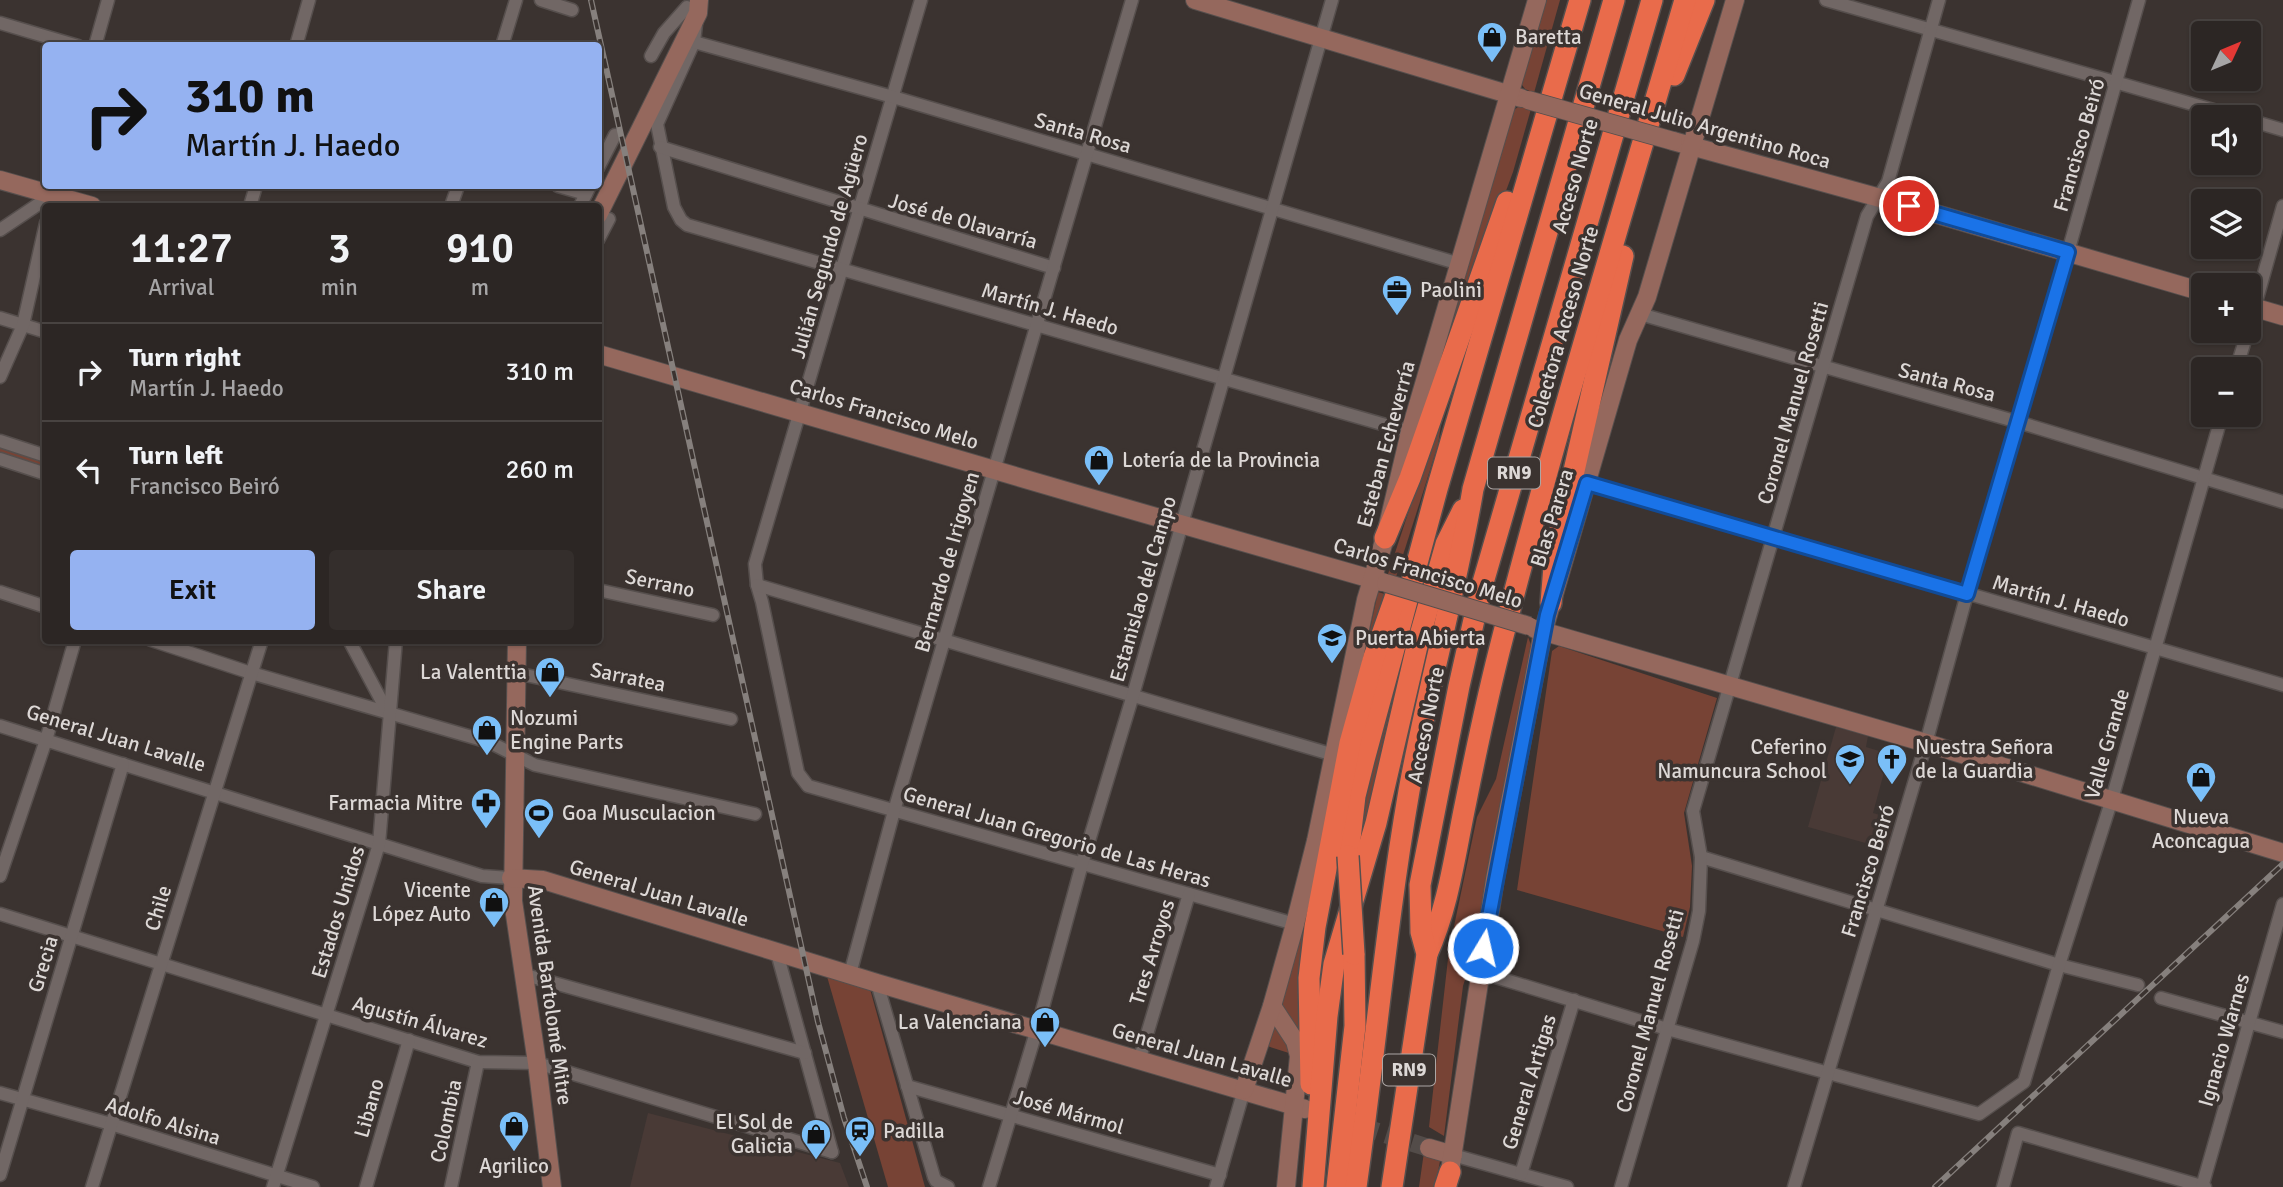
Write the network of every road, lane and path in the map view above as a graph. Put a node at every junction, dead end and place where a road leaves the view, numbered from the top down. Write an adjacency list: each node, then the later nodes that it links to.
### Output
1 (108, 0): 26 (street)
2 (309, 0): 27 (street)
3 (516, 0): 28 (street)
4 (541, 0): 21 (street)
5 (921, 0): 33 (street, Julián Segundo de Agüero)
6 (1132, 0): 42 (street, Bernardo de Irigoyen)
7 (1195, 0): 24 (street, General Julio Argentino Roca)
8 (1332, 0): 24 (street, Estanislao del Campo)
9 (1537, 0): 32 (street, Esteban Echeverría)
10 (1570, 0): 34 (highway)
11 (1580, 0): 34 (highway)
12 (1614, 0): 87 (highway, Acceso Norte / RN9)
13 (1652, 0): 140 (highway, Acceso Norte / RN9)
14 (1685, 0): 36 (highway, Colectora Acceso Norte)
15 (1704, 0): 36 (highway)
16 (1735, 0): 41 (street, Blas Parera)
17 (1826, 0): 23 (street)
18 (1939, 0): 23 (street, Coronel Manuel Rosetti)
19 (2139, 0): 31 (street, Francisco Beiró)
20 (694, 5): 29 (street); 30 (street); 45 (street); 55 (street)
21 (572, 10)
22 (0, 23): 25 (street)
23 (1931, 29): 31 (street); 50 (street, Coronel Manuel Rosetti)
24 (1322, 37): 32 (street, General Julio Argentino Roca); 53 (street, Estanislao del Campo)
25 (64, 42)
26 (96, 42)
27 (297, 42)
28 (503, 42)
29 (694, 42): 33 (street, Santa Rosa); 40 (street)
30 (651, 56)
31 (2118, 82): 35 (street); 58 (street, Francisco Beiró)
32 (1510, 95): 34 (street, General Julio Argentino Roca); 59 (street, Esteban Echeverría)
33 (892, 97): 42 (street, Santa Rosa); 54 (street, Julián Segundo de Agüero)
34 (1543, 99): 41 (street, General Julio Argentino Roca, bridge); 86 (highway); 91 (highway)
35 (2197, 105)
36 (1648, 123): 43 (highway, Colectora Acceso Norte)
37 (2261, 124): 38 (street)
38 (2283, 130)
39 (614, 135): 44 (street)
40 (660, 147): 54 (street, José de Olavarría); 61 (street, Martín J. Haedo)
41 (1694, 147): 50 (street, General Julio Argentino Roca); 65 (street, Blas Parera)
42 (1087, 154): 53 (street, Santa Rosa); 60 (street, Bernardo de Irigoyen)
43 (1638, 159): 97 (highway); 140 (highway, Colectora Acceso Norte)
44 (602, 160)
45 (602, 170)
46 (0, 180): 49 (street)
47 (568, 189): 48 (street)
48 (588, 195)
49 (52, 196): 51 (street); 56 (street)
50 (1878, 198): 58 (street, General Julio Argentino Roca); 72 (street, Coronel Manuel Rosetti)
51 (80, 203)
52 (2283, 206): 62 (street)
53 (1271, 208): 59 (street, Santa Rosa); 74 (street, Estanislao del Campo)
54 (859, 210): 60 (street, José de Olavarría); 61 (street, Julián Segundo de Agüero)
55 (604, 217)
56 (0, 230)
57 (42, 241): 68 (street)
58 (2068, 252): 63 (street, General Julio Argentino Roca); 76 (street, Francisco Beiró)
59 (1460, 264): 78 (street, Esteban Echeverría)
60 (1054, 268): 69 (street, Bernardo de Irigoyen)
61 (842, 269): 69 (street, Martín J. Haedo); 75 (street, Julián Segundo de Agüero)
62 (2261, 278)
63 (2191, 288)
64 (2261, 310): 66 (street)
65 (1640, 314): 72 (street, Santa Rosa); 85 (street, Blas Parera)
66 (2283, 316)
67 (0, 318): 68 (street)
68 (23, 325): 70 (street); 73 (street)
69 (1037, 325): 74 (street, Martín J. Haedo); 82 (street, Bernardo de Irigoyen)
70 (42, 331)
71 (602, 355): 75 (street, Carlos Francisco Melo)
72 (1823, 368): 76 (street, Santa Rosa); 90 (street, Coronel Manuel Rosetti)
73 (0, 377)
74 (1223, 378): 78 (street, Martín J. Haedo); 89 (street, Estanislao del Campo)
75 (801, 412): 82 (street, Carlos Francisco Melo); 93 (street, Julián Segundo de Agüero)
76 (2018, 422): 84 (street, Santa Rosa); 96 (street, Francisco Beiró)
77 (2218, 427): 84 (street, Valle Grande)
78 (1410, 432): 91 (street, Esteban Echeverría)
79 (0, 441): 80 (street)
80 (42, 455)
81 (0, 459): 83 (street)
82 (994, 471): 89 (street, Carlos Francisco Melo); 101 (street, Bernardo de Irigoyen)
83 (42, 473)
84 (2203, 480): 88 (street, Santa Rosa); 108 (street, Valle Grande)
85 (1587, 483): 90 (street, Martín J. Haedo); 97 (street, Blas Parera)
86 (1437, 489): 169 (highway); 185 (highway, bridge)
87 (1473, 489): 169 (highway); 186 (highway, Acceso Norte / RN9)
88 (2283, 502)
89 (1181, 524): 92 (street, Carlos Francisco Melo); 113 (street, Estanislao del Campo)
90 (1774, 536): 96 (street, Martín J. Haedo); 112 (street, Coronel Manuel Rosetti)
91 (1385, 538): 92 (street, Esteban Echeverría)
92 (1379, 581): 100 (street, Carlos Francisco Melo, bridge); 119 (street, Esteban Echeverría)
93 (757, 585): 101 (street); 122 (street, Julián Segundo de Agüero)
94 (602, 591): 99 (street, Serrano)
95 (0, 592): 98 (street)
96 (1967, 594): 108 (street, Martín J. Haedo); 118 (street, Francisco Beiró)
97 (1550, 603): 100 (street, Blas Parera)
98 (42, 606)
99 (713, 615)
100 (1536, 629): 112 (street, Carlos Francisco Melo); 143 (street, Blas Parera)
101 (944, 641): 113 (street); 125 (street, Bernardo de Irigoyen)
102 (74, 644): 117 (street)
103 (163, 644): 109 (street)
104 (261, 644): 109 (street, Chile)
105 (351, 644): 114 (street)
106 (396, 644): 114 (street, Estados Unidos)
107 (517, 644): 110 (street, Avenida Bartolomé Mitre)
108 (2154, 648): 111 (street, Martín J. Haedo); 124 (street, Valle Grande)
109 (251, 673): 114 (street); 123 (street, Chile)
110 (516, 673): 115 (street, Sarratea); 120 (street, Avenida Bartolomé Mitre)
111 (2283, 685)
112 (1730, 686): 118 (street, Carlos Francisco Melo); 129 (street, Coronel Manuel Rosetti)
113 (1133, 695): 119 (street); 130 (street, Estanislao del Campo)
114 (388, 714): 120 (street); 127 (street, Estados Unidos)
115 (731, 719)
116 (0, 726): 117 (street, General Juan Lavalle)
117 (46, 740): 121 (street, General Juan Lavalle); 131 (street)
118 (1926, 743): 124 (street, Carlos Francisco Melo); 135 (street, Francisco Beiró)
119 (1334, 755): 137 (street, Esteban Echeverría)
120 (514, 756): 126 (street); 132 (street, Avenida Bartolomé Mitre)
121 (123, 764): 123 (street, General Juan Lavalle); 138 (street, Grecia)
122 (808, 786): 125 (street, General Juan Gregorio de Las Heras)
123 (214, 793): 127 (street, General Juan Lavalle); 141 (street, Chile)
124 (2112, 799): 128 (street, Carlos Francisco Melo); 142 (street, Valle Grande)
125 (894, 811): 130 (street, General Juan Gregorio de Las Heras); 145 (street, Bernardo de Irigoyen)
126 (755, 814)
127 (379, 844): 132 (street, General Juan Lavalle); 151 (street, Estados Unidos)
128 (2280, 848)
129 (1701, 857): 135 (street); 154 (street, Coronel Manuel Rosetti)
130 (1082, 864): 133 (street, General Juan Gregorio de Las Heras); 153 (street, Estanislao del Campo)
131 (0, 876)
132 (512, 878): 139 (street, General Juan Lavalle); 144 (street, Avenida Bartolomé Mitre)
133 (1189, 894): 137 (street, General Juan Gregorio de Las Heras); 158 (street, Tres Arroyos)
134 (2283, 904): 152 (street, Ignacio Warnes)
135 (1876, 911): 142 (street); 161 (street, Francisco Beiró)
136 (0, 914): 138 (street, Agustín Álvarez)
137 (1296, 924): 150 (street, Esteban Echeverría)
138 (72, 936): 141 (street, Agustín Álvarez); 165 (street, Grecia)
139 (777, 953): 145 (street, General Juan Lavalle); 157 (street)
140 (1427, 954): 187 (highway, Acceso Norte / RN9)
141 (161, 963): 151 (street, Agustín Álvarez); 168 (street, Chile)
142 (2059, 965): 147 (street); 161 (street, Valle Grande)
143 (1479, 972): 149 (street); 173 (street, Blas Parera)
144 (522, 974): 157 (street); 160 (street, Avenida Bartolomé Mitre)
145 (850, 974): 146 (street, General Juan Lavalle)
146 (877, 983): 153 (street, General Juan Lavalle); 162 (street)
147 (2138, 985)
148 (2161, 998): 152 (street)
149 (1574, 1000): 154 (street); 171 (street, General Artigas)
150 (1272, 1006): 163 (street, Esteban Echeverría); 166 (street)
151 (326, 1015): 156 (street, Agustín Álvarez); 174 (street, Estados Unidos)
152 (2250, 1023): 155 (street); 192 (street, Ignacio Warnes)
153 (1037, 1029): 158 (street, General Juan Lavalle); 167 (street, Estanislao del Campo)
154 (1667, 1029): 161 (street); 189 (street, Coronel Manuel Rosetti)
155 (2283, 1031)
156 (409, 1040): 159 (street, Agustín Álvarez); 178 (street, Libano)
157 (805, 1053): 160 (street, Agustín Álvarez)
158 (1139, 1061): 163 (street, General Juan Lavalle)
159 (478, 1062): 160 (street, Agustín Álvarez); 179 (street, Colombia)
160 (537, 1062): 180 (street, Avenida Bartolomé Mitre)
161 (1829, 1074): 190 (street, Francisco Beiró)
162 (907, 1086): 167 (street, José Mármol); 181 (street)
163 (1244, 1090): 166 (street, General Juan Lavalle); 175 (street, Esteban Echeverría)
164 (0, 1093): 165 (street, Adolfo Alsina)
165 (23, 1100): 168 (street, Adolfo Alsina); 172 (street, Grecia)
166 (1300, 1107): 183 (street)
167 (1011, 1115): 175 (street, José Mármol); 182 (street, Estanislao del Campo)
168 (111, 1124): 174 (street, Adolfo Alsina); 176 (street, Chile)
169 (1316, 1142): 184 (highway)
170 (1429, 1147): 173 (street)
171 (1521, 1174): 173 (street); 188 (street)
172 (0, 1175)
173 (1449, 1175)
174 (274, 1181): 177 (street, Adolfo Alsina)
175 (1218, 1181)
176 (92, 1187)
177 (313, 1187)
178 (366, 1187)
179 (451, 1187)
180 (552, 1187)
181 (948, 1187)
182 (989, 1187)
183 (1286, 1187)
184 (1313, 1187)
185 (1337, 1187)
186 (1356, 1187)
187 (1392, 1187)
188 (1567, 1187)
189 (1621, 1187)
190 (1794, 1187)
191 (2003, 1187): 192 (street)
192 (2203, 1187)

